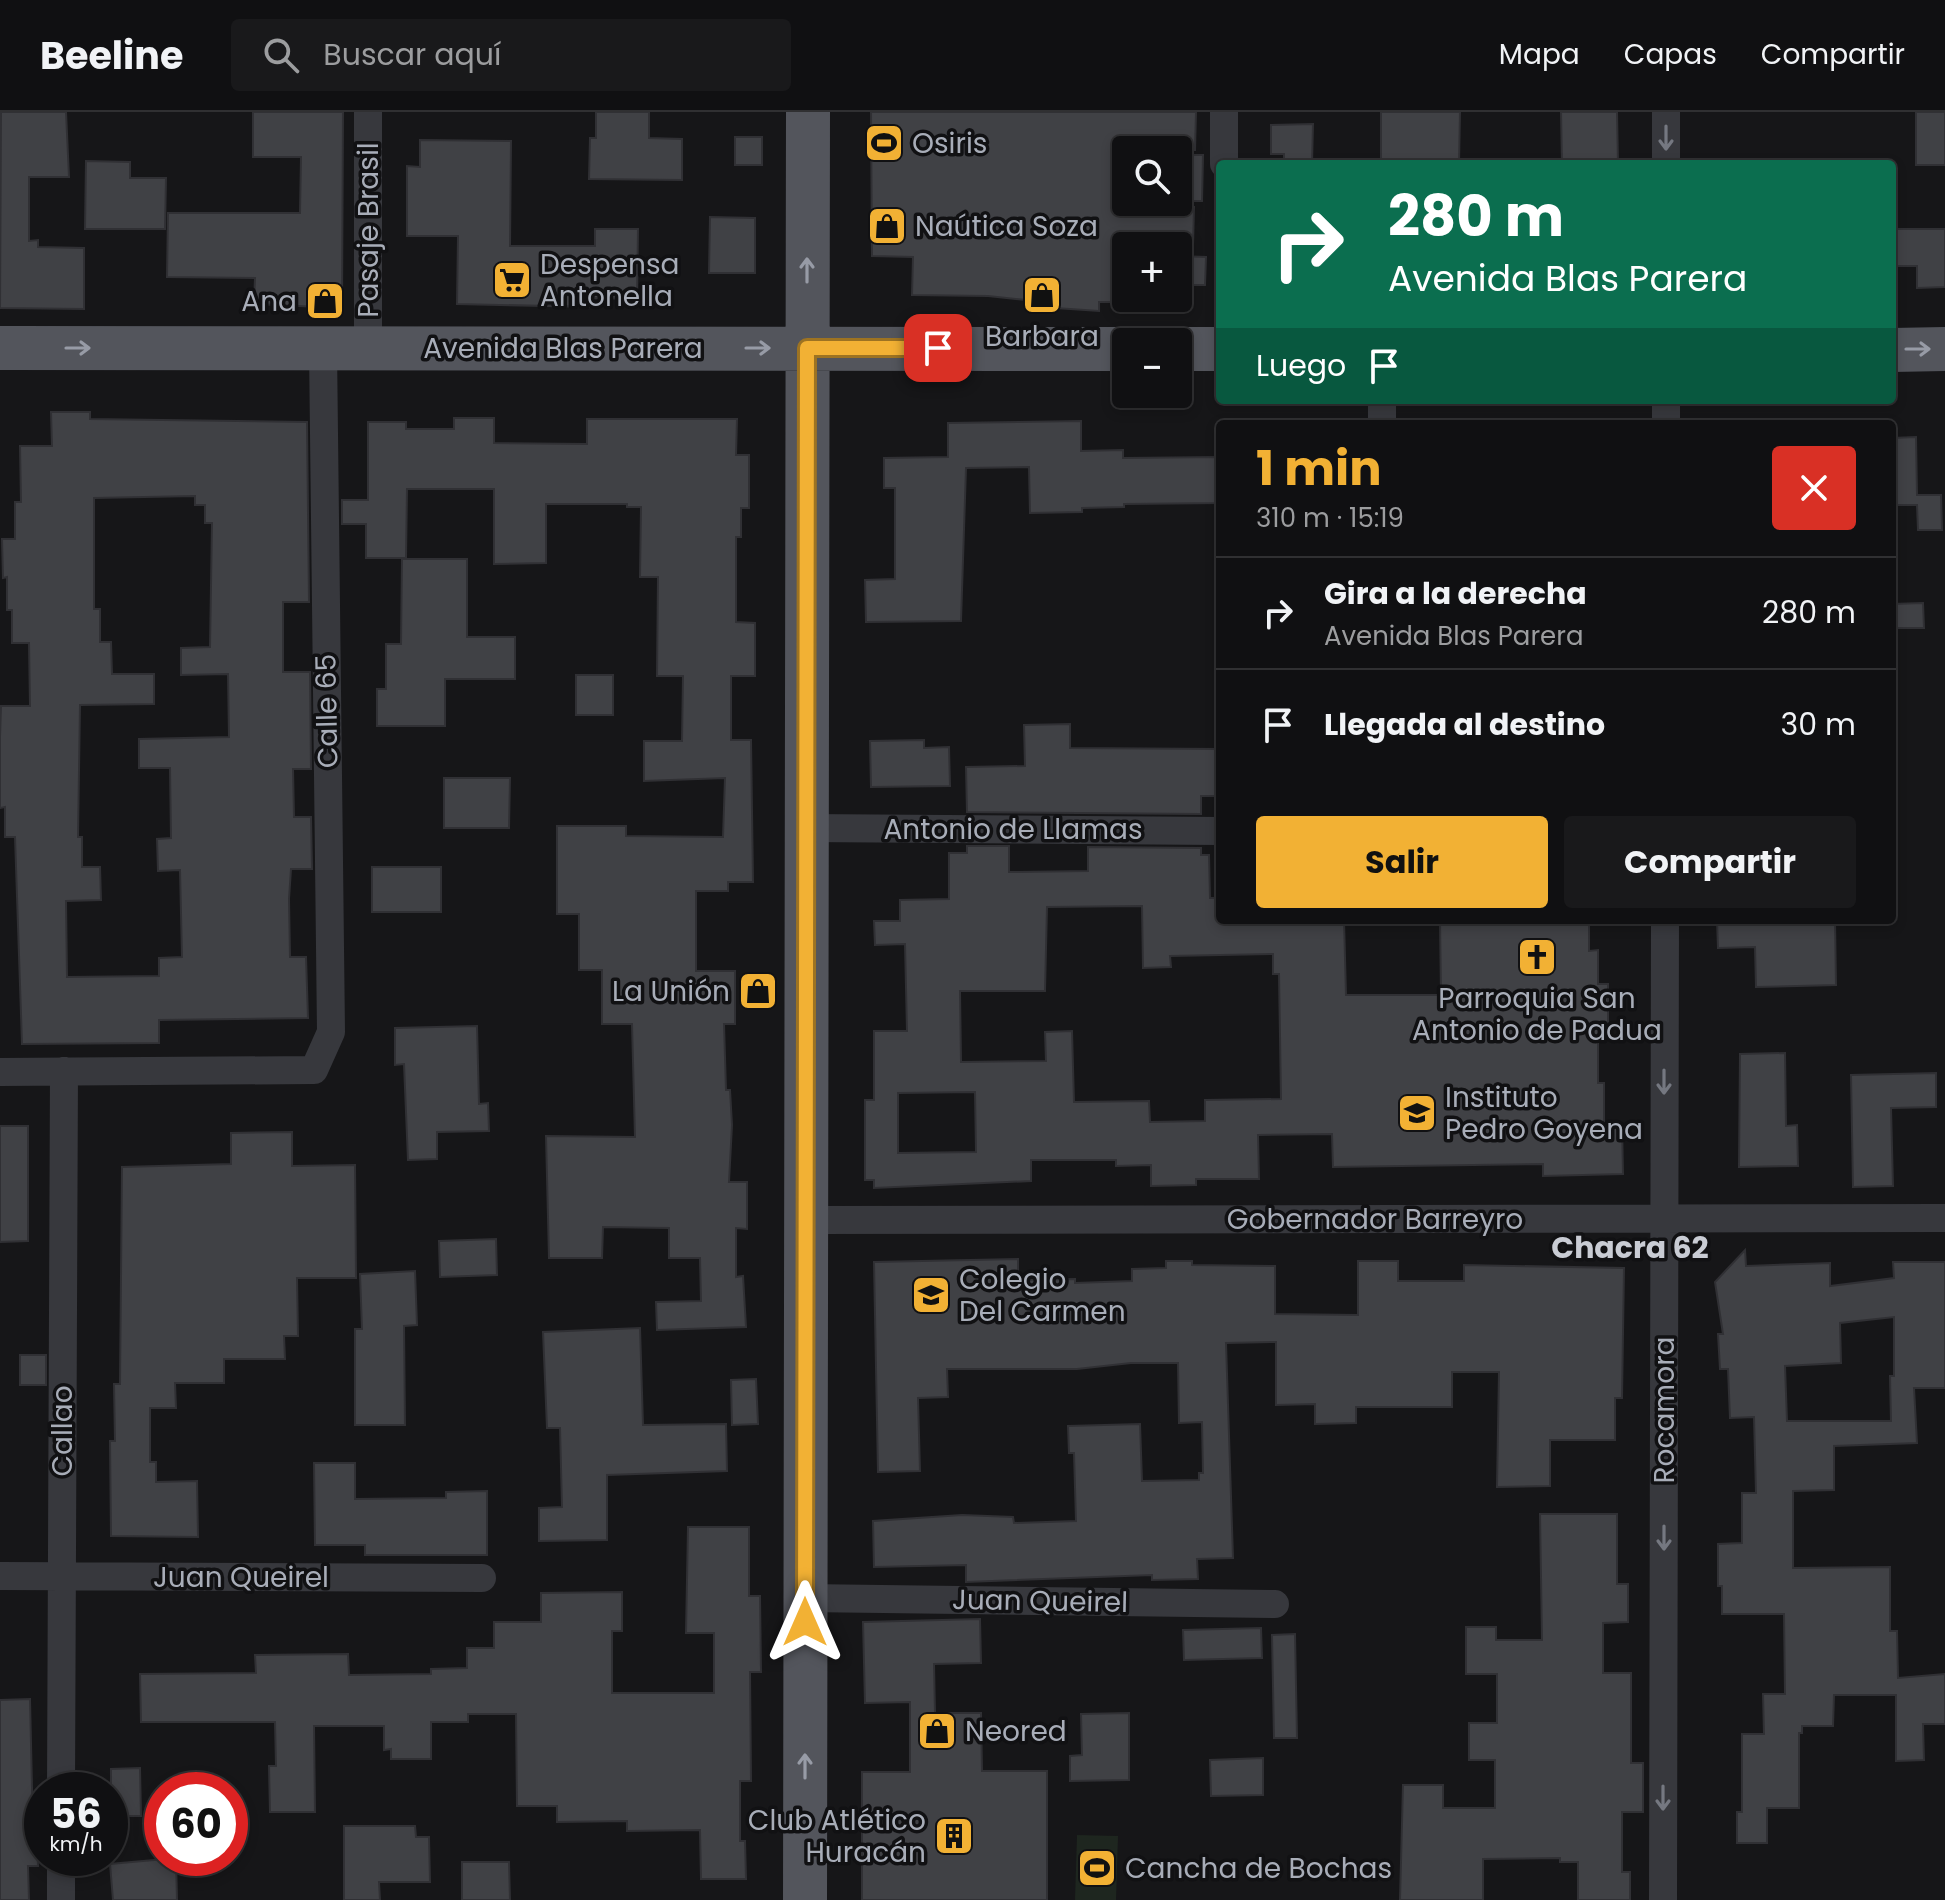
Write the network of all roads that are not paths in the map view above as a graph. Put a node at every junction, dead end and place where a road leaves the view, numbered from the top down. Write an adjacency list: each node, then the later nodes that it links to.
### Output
1 (368, 112): 9 (street, Pasaje Brasil)
2 (808, 112): 10 (main road, one-way to 2)
3 (1224, 112): 5 (street)
4 (1666, 112): 6 (street, one-way to 6)
5 (1224, 160)
6 (1666, 160)
7 (0, 348): 8 (main road, Avenida Blas Parera, one-way to 8)
8 (323, 348): 9 (main road, Avenida Blas Parera); 19 (street, Calle 65)
9 (368, 348): 10 (main road, Avenida Blas Parera, one-way to 10)
10 (807, 348): 11 (main road, Avenida Blas Parera); 16 (main road)
11 (1112, 349)
12 (1192, 349): 13 (main road)
13 (1216, 349)
14 (1945, 349): 15 (main road, one-way to 14)
15 (1896, 350)
16 (806, 828): 17 (street, Antonio de Llamas); 23 (main road)
17 (1216, 831)
18 (1665, 924): 22 (street, Rocamora, one-way to 22)
19 (64, 1071): 20 (street); 25 (street, Callao)
20 (0, 1072)
21 (1945, 1218): 22 (street, Gobernador Barreyro)
22 (1664, 1219): 23 (street, Gobernador Barreyro); 33 (street, Rocamora, one-way to 33)
23 (806, 1220): 27 (main road)
24 (0, 1576): 25 (street, Juan Queirel)
25 (62, 1577): 26 (street, Juan Queirel); 29 (street, Callao)
26 (482, 1578)
27 (805, 1598): 28 (street, Juan Queirel); 32 (main road, one-way to 27)
28 (1275, 1604)
29 (61, 1772)
30 (61, 1876): 31 (street)
31 (61, 1900)
32 (805, 1900)
33 (1663, 1900)

